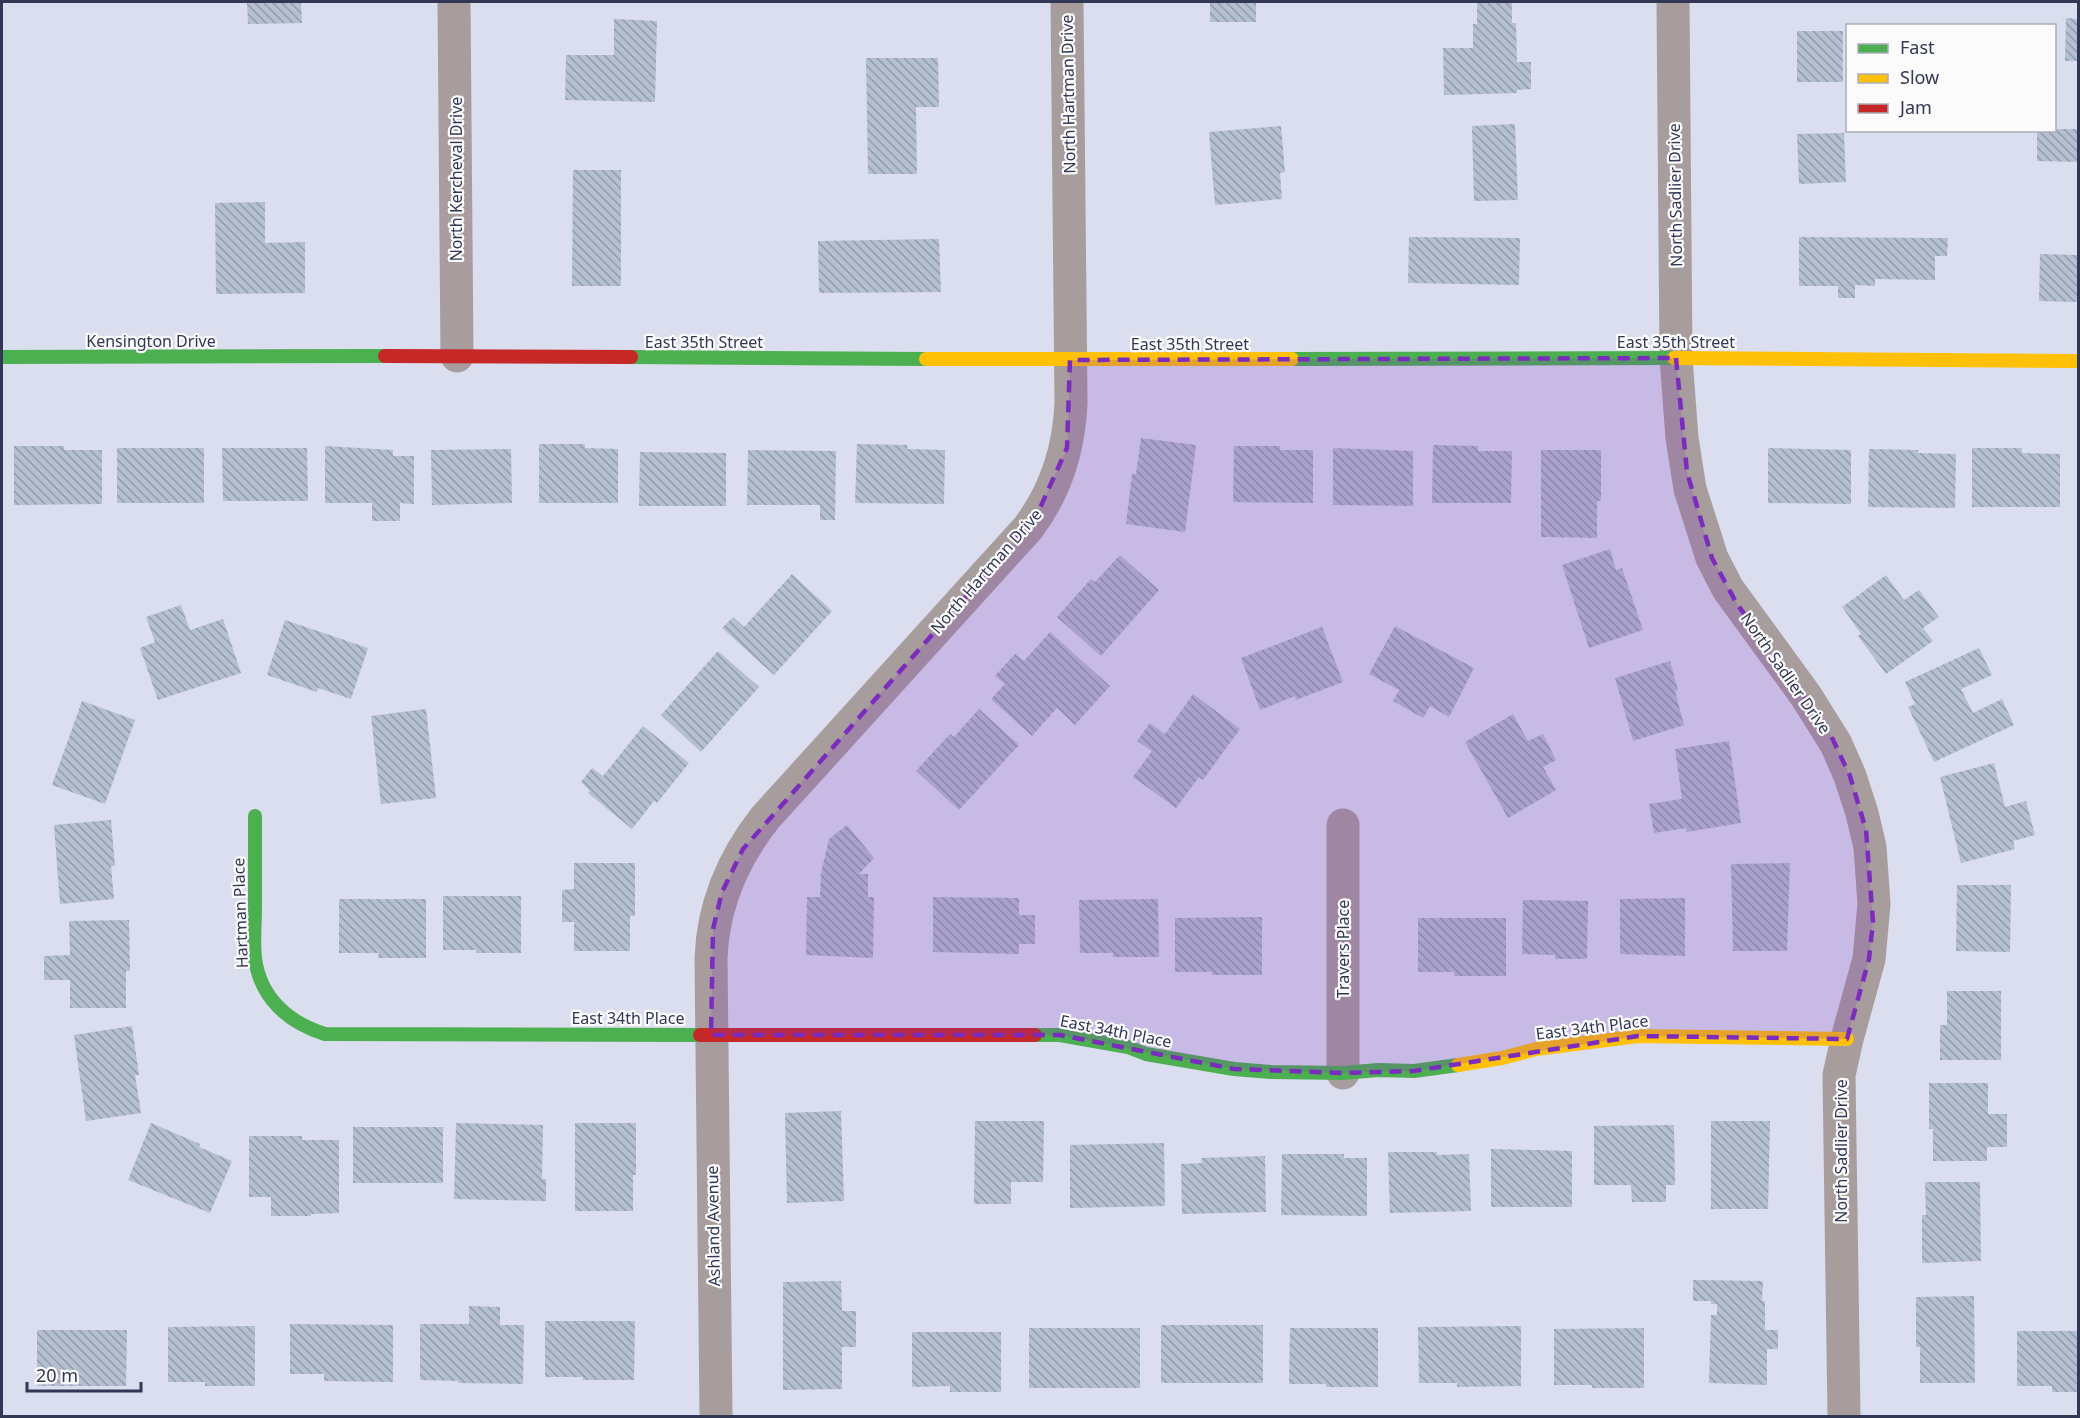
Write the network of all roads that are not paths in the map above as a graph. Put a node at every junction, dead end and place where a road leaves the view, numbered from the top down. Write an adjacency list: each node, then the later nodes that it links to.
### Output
1 (454, 2): 5 (street, North Kercheval Drive)
2 (1067, 2): 8 (street, North Hartman Drive)
3 (1673, 2): 7 (street, North Sadlier Drive)
4 (2, 357): 6 (street, Kensington Drive)
5 (457, 357): 6 (street, East 35th Street); 8 (street, East 35th Street)
6 (301, 358)
7 (1676, 358): 8 (street, East 35th Street); 9 (street, East 35th Street); 14 (street, North Sadlier Drive)
8 (1071, 360): 13 (street, North Hartman Drive)
9 (2079, 361)
10 (255, 816): 12 (street, Hartman Place)
11 (1343, 825): 15 (street, Travers Place)
12 (339, 1034): 13 (street, East 34th Place)
13 (711, 1035): 15 (street, East 34th Place); 16 (street, Ashland Avenue)
14 (1847, 1039): 15 (street, East 34th Place); 17 (street, North Sadlier Drive)
15 (1343, 1073)
16 (716, 1416)
17 (1844, 1416)

